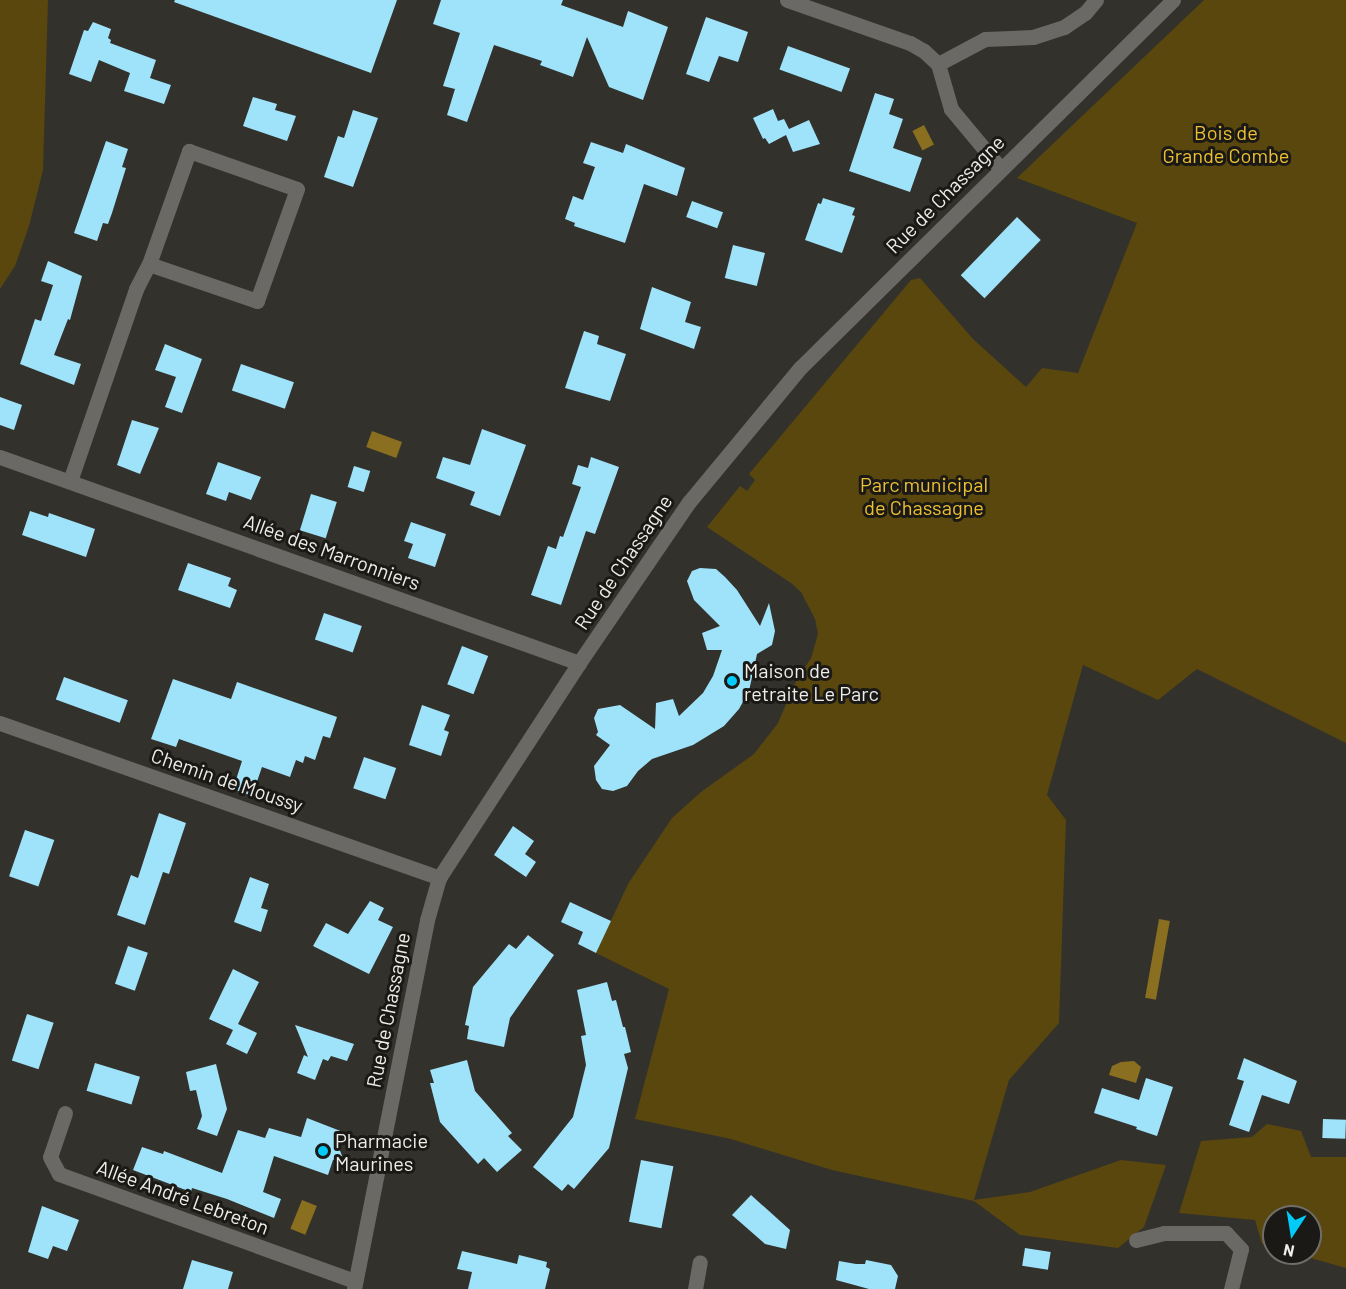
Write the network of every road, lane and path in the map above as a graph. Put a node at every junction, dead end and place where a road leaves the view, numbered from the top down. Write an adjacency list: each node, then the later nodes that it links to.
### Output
1 (787, 0): 4 (street)
2 (1096, 0): 4 (street)
3 (1173, 0): 5 (street, Rue de Chassagne)
4 (938, 64): 5 (street)
5 (1001, 169): 9 (street, Rue de Chassagne)
6 (149, 264): 6 (street); 8 (street)
7 (0, 457): 8 (street, Allée des Marronniers)
8 (70, 481): 9 (street, Allée des Marronniers)
9 (579, 663): 11 (street, Rue de Chassagne)
10 (0, 723): 11 (street, Chemin de Moussy)
11 (439, 878): 15 (street, Rue de Chassagne)
12 (65, 1113): 15 (street, Allée André Lebreton)
13 (1136, 1240): 17 (street)
14 (700, 1262): 16 (street)
15 (354, 1285)
16 (695, 1289)
17 (1232, 1289)

